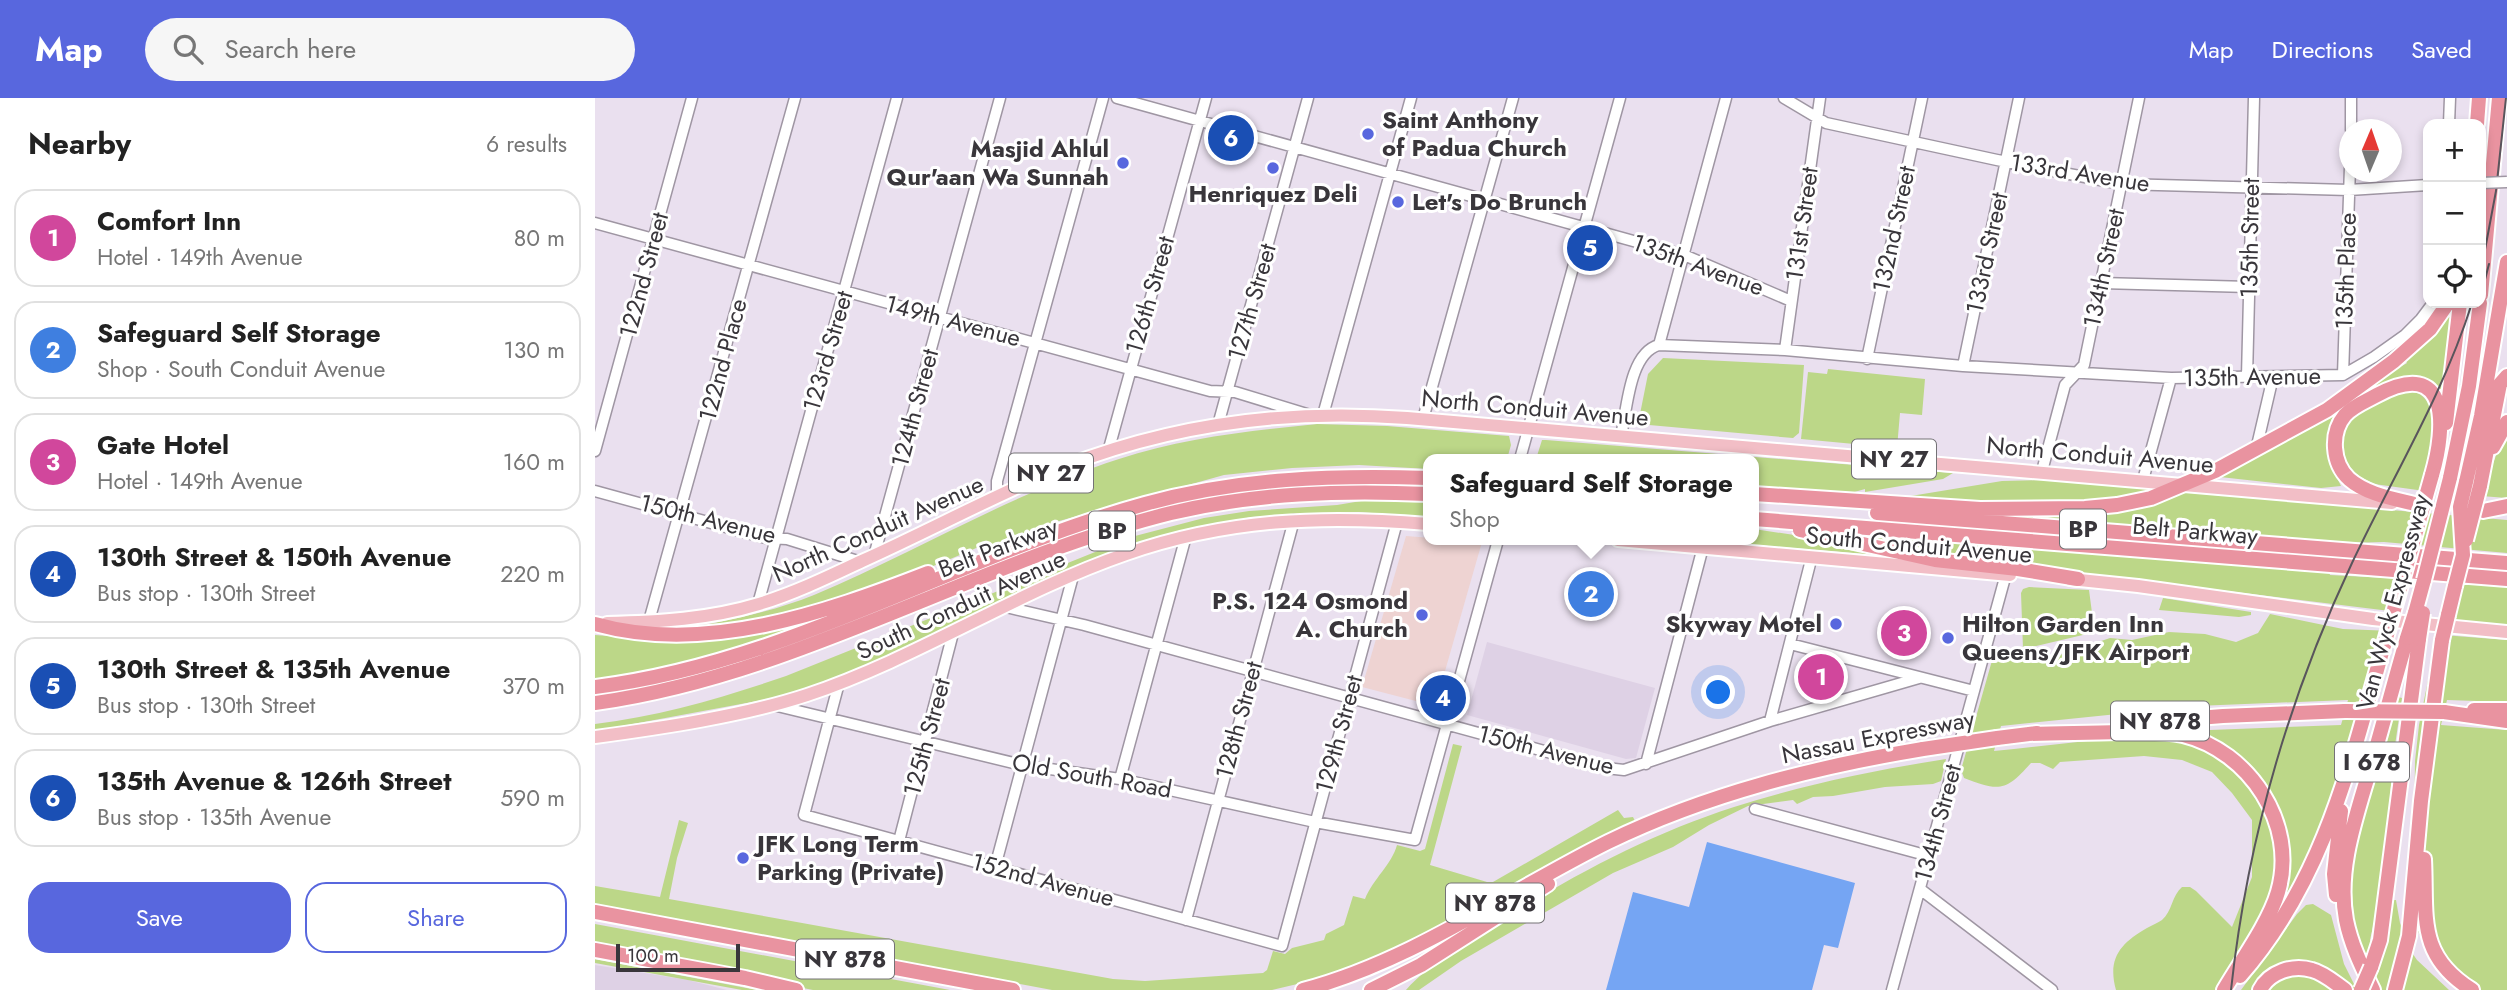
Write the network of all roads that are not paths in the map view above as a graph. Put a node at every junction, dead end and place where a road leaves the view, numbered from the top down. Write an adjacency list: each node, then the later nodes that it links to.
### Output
1 (692, 98): 42 (street, 122nd Street)
2 (795, 98): 46 (street, 122nd Place)
3 (897, 98): 49 (street, 123rd Street)
4 (1000, 98): 56 (street, 124th Street)
5 (1103, 98): 57 (street)
6 (1117, 98): 27 (street, 135th Avenue)
7 (1206, 98): 27 (street, 126th Street)
8 (1308, 98): 29 (street, 127th Street)
9 (1411, 98): 31 (street)
10 (1513, 98): 39 (street)
11 (1620, 98): 41 (street)
12 (1726, 98): 44 (street)
13 (1784, 98): 23 (street, 133rd Avenue)
14 (1820, 98): 23 (street, 131st Street)
15 (1922, 98): 28 (street, 132nd Street)
16 (2019, 98): 30 (street, 133rd Street)
17 (2139, 98): 35 (street, 134th Street)
18 (2254, 98): 37 (street, 135th Street)
19 (2351, 98): 24 (street)
20 (2450, 98): 25 (street)
21 (2479, 98): 26 (highway)
22 (2499, 98): 43 (highway)
23 (1817, 118): 28 (street, 133rd Avenue); 50 (street, 131st Street)
24 (2351, 119)
25 (2449, 119)
26 (2477, 119)
27 (1199, 120): 29 (street, 135th Avenue); 62 (street, 126th Street)
28 (1912, 142): 30 (street, 133rd Avenue); 60 (street, 132nd Street)
29 (1295, 147): 31 (street, 135th Avenue); 69 (street, 127th Street)
30 (2006, 162): 35 (street, 133rd Avenue); 61 (street, 133rd Street)
31 (1390, 174): 39 (street, 135th Avenue); 70 (street)
32 (2349, 182): 38 (street, 135th Place)
33 (2507, 182): 34 (street, bridge)
34 (2486, 183)
35 (2122, 184): 37 (street, 133rd Avenue); 47 (street, 134th Street)
36 (2423, 185): 38 (street, 133rd Avenue)
37 (2252, 188): 38 (street, 133rd Avenue); 48 (street, 135th Street)
38 (2349, 190): 64 (street, 135th Place)
39 (1486, 200): 41 (street, 135th Avenue); 71 (street)
40 (595, 223): 42 (street, 149th Avenue)
41 (1585, 227): 44 (street, 135th Avenue); 74 (street)
42 (653, 239): 46 (street, 149th Avenue); 78 (street, 122nd Street)
43 (2486, 245)
44 (1684, 255): 50 (street, 135th Avenue); 58 (street)
45 (2507, 262): 84 (highway, Van Wyck Expressway / I 678)
46 (749, 265): 49 (street, 149th Avenue); 95 (street, 122nd Place)
47 (2101, 283): 48 (street); 63 (street, 134th Street)
48 (2249, 287): 66 (street, 135th Street)
49 (844, 291): 56 (street, 149th Avenue); 103 (street, 123rd Street)
50 (1791, 301): 59 (street, 131st Street)
51 (2507, 303): 68 (highway)
52 (2429, 308): 64 (street)
53 (2445, 308): 77 (highway)
54 (2459, 308): 76 (highway)
55 (2479, 308): 122 (highway, Van Wyck Expressway / I 678, bridge)
56 (940, 317): 57 (street, 149th Avenue); 107 (street, 124th Street)
57 (1036, 343): 62 (street, 149th Avenue); 89 (street)
58 (1659, 345): 59 (street, 135th Avenue); 75 (street)
59 (1785, 351): 60 (street, 135th Avenue)
60 (1867, 359): 61 (street, 135th Avenue)
61 (1963, 366): 63 (street, 135th Avenue)
62 (1129, 369): 69 (street, 149th Avenue); 79 (street, 126th Street)
63 (2076, 373): 65 (street, 135th Avenue); 81 (street, 134th Street)
64 (2343, 375): 67 (street, 135th Avenue)
65 (2171, 377): 66 (street, 135th Avenue); 83 (street)
66 (2247, 377): 67 (street, 135th Avenue)
67 (2273, 377): 77 (street)
68 (2503, 380): 84 (highway)
69 (1226, 392): 70 (street, 149th Avenue); 73 (street, 127th Street)
70 (1316, 415): 71 (main road, North Conduit Avenue / NY 27); 73 (main road, North Conduit Avenue / NY 27)
71 (1423, 419): 74 (main road, North Conduit Avenue / NY 27)
72 (2507, 422): 84 (highway)
73 (1218, 425): 79 (main road, North Conduit Avenue / NY 27)
74 (1528, 429): 75 (main road, North Conduit Avenue / NY 27); 80 (street)
75 (1621, 436): 81 (main road, North Conduit Avenue / NY 27)
76 (2441, 441): 91 (highway); 147 (highway, bridge)
77 (2256, 450): 85 (highway)
78 (595, 452)
79 (1108, 452): 89 (main road, North Conduit Avenue / NY 27)
80 (1521, 454)
81 (2042, 471): 83 (main road, North Conduit Avenue / NY 27)
82 (1423, 478): 101 (highway, Belt Parkway / BP)
83 (2143, 480): 85 (main road, North Conduit Avenue / NY 27)
84 (2476, 481): 152 (highway, Van Wyck Expressway / I 678, bridge)
85 (2190, 484): 88 (highway); 91 (main road, North Conduit Avenue / NY 27)
86 (595, 491): 95 (street, 150th Avenue)
87 (1423, 494): 125 (highway, Belt Parkway / BP)
88 (1759, 494)
89 (997, 497): 107 (main road, North Conduit Avenue / NY 27)
90 (1759, 503): 110 (highway, Belt Parkway / BP)
91 (2419, 505): 93 (main road, North Conduit Avenue / NY 27)
92 (2507, 506): 93 (highway)
93 (2483, 511): 94 (main road, North Conduit Avenue / NY 27)
94 (2507, 513)
95 (680, 514): 103 (street, 150th Avenue); 117 (street, 122nd Place)
96 (1294, 520): 99 (main road, South Conduit Avenue); 102 (main road, South Conduit Avenue); 126 (street, 128th Street)
97 (1759, 520): 114 (highway, Belt Parkway / BP)
98 (1759, 521): 113 (highway)
99 (1397, 522): 100 (main road, South Conduit Avenue); 131 (street, 129th Street)
100 (1423, 524)
101 (1052, 534): 119 (highway); 129 (highway, Belt Parkway / BP)
102 (1187, 537): 112 (main road, South Conduit Avenue); 123 (street)
103 (776, 538): 109 (street, 150th Avenue); 115 (street, 123rd Street)
104 (1497, 545): 140 (street)
105 (1679, 545): 106 (main road, South Conduit Avenue)
106 (1703, 547): 108 (main road, South Conduit Avenue); 144 (street)
107 (874, 556): 109 (main road, North Conduit Avenue / NY 27)
108 (1812, 556): 111 (main road, South Conduit Avenue); 124 (street)
109 (861, 562): 115 (main road, North Conduit Avenue / NY 27)
110 (2507, 563)
111 (2005, 574): 113 (main road, South Conduit Avenue); 130 (street, 134th Street)
112 (1073, 576): 116 (main road, South Conduit Avenue); 118 (street)
113 (2078, 579): 120 (main road, South Conduit Avenue)
114 (2507, 579)
115 (758, 604): 117 (main road, North Conduit Avenue / NY 27)
116 (1006, 607): 118 (street, 150th Avenue); 121 (main road, South Conduit Avenue)
117 (649, 621): 119 (main road, North Conduit Avenue / NY 27)
118 (1061, 621): 123 (street, 150th Avenue); 145 (street)
119 (595, 623)
120 (2507, 632)
121 (954, 633): 128 (main road, South Conduit Avenue); 143 (street, 125th Street)
122 (2413, 638): 173 (highway, bridge); 174 (highway, Van Wyck Expressway / I 678)
123 (1157, 644): 126 (street, 150th Avenue); 146 (street)
124 (1790, 644): 127 (street); 138 (street)
125 (755, 666): 132 (highway, Belt Parkway / BP); 136 (highway)
126 (1252, 671): 131 (street, 150th Avenue); 148 (street, 128th Street)
127 (1919, 678): 130 (street); 138 (street, 150th Avenue)
128 (839, 683): 133 (main road, South Conduit Avenue); 137 (street)
129 (595, 687)
130 (1974, 691): 154 (street, 134th Street)
131 (1349, 699): 140 (street, 150th Avenue); 151 (street, 129th Street)
132 (595, 703)
133 (771, 704): 137 (street, Old South Road); 142 (main road, South Conduit Avenue)
134 (2507, 710): 135 (highway, Nassau Expressway / NY 878)
135 (2444, 712): 139 (highway); 141 (highway, Nassau Expressway / NY 878, bridge)
136 (595, 713)
137 (829, 719): 143 (street, Old South Road); 153 (street, 152nd Avenue)
138 (1770, 721): 144 (street, 150th Avenue)
139 (2507, 721)
140 (1448, 726): 144 (street, 150th Avenue); 151 (street, Old South Road)
141 (2028, 734): 150 (highway, Nassau Expressway / NY 878, bridge); 170 (highway)
142 (595, 737)
143 (926, 741): 145 (street, Old South Road); 153 (street, 125th Street)
144 (1646, 764)
145 (1022, 765): 146 (street, Old South Road); 155 (street)
146 (1120, 779): 148 (street, Old South Road)
147 (2346, 780): 170 (highway); 173 (highway)
148 (1218, 799): 151 (street, Old South Road); 158 (street, 128th Street)
149 (1755, 809): 154 (street)
150 (1685, 810): 161 (highway); 165 (highway, Nassau Expressway / NY 878)
151 (1315, 822): 159 (street, 129th Street)
152 (2419, 830): 162 (highway, Van Wyck Expressway / I 678); 175 (highway)
153 (899, 841): 155 (street, 152nd Avenue)
154 (1929, 856): 156 (street, 134th Street)
155 (995, 867): 158 (street, 152nd Avenue)
156 (1920, 890): 168 (street, 134th Street); 169 (street)
157 (595, 912): 164 (highway, NY 878)
158 (1186, 920): 159 (street, 152nd Avenue)
159 (1282, 946)
160 (595, 950): 163 (highway)
161 (1421, 965): 166 (highway); 167 (highway)
162 (2397, 984)
163 (796, 990)
164 (1013, 990)
165 (1303, 990)
166 (1371, 990)
167 (1399, 990)
168 (1892, 990)
169 (2052, 990)
170 (2225, 990)
171 (2260, 990): 172 (highway)
172 (2345, 990)
173 (2362, 990)
174 (2373, 990)
175 (2472, 990)

